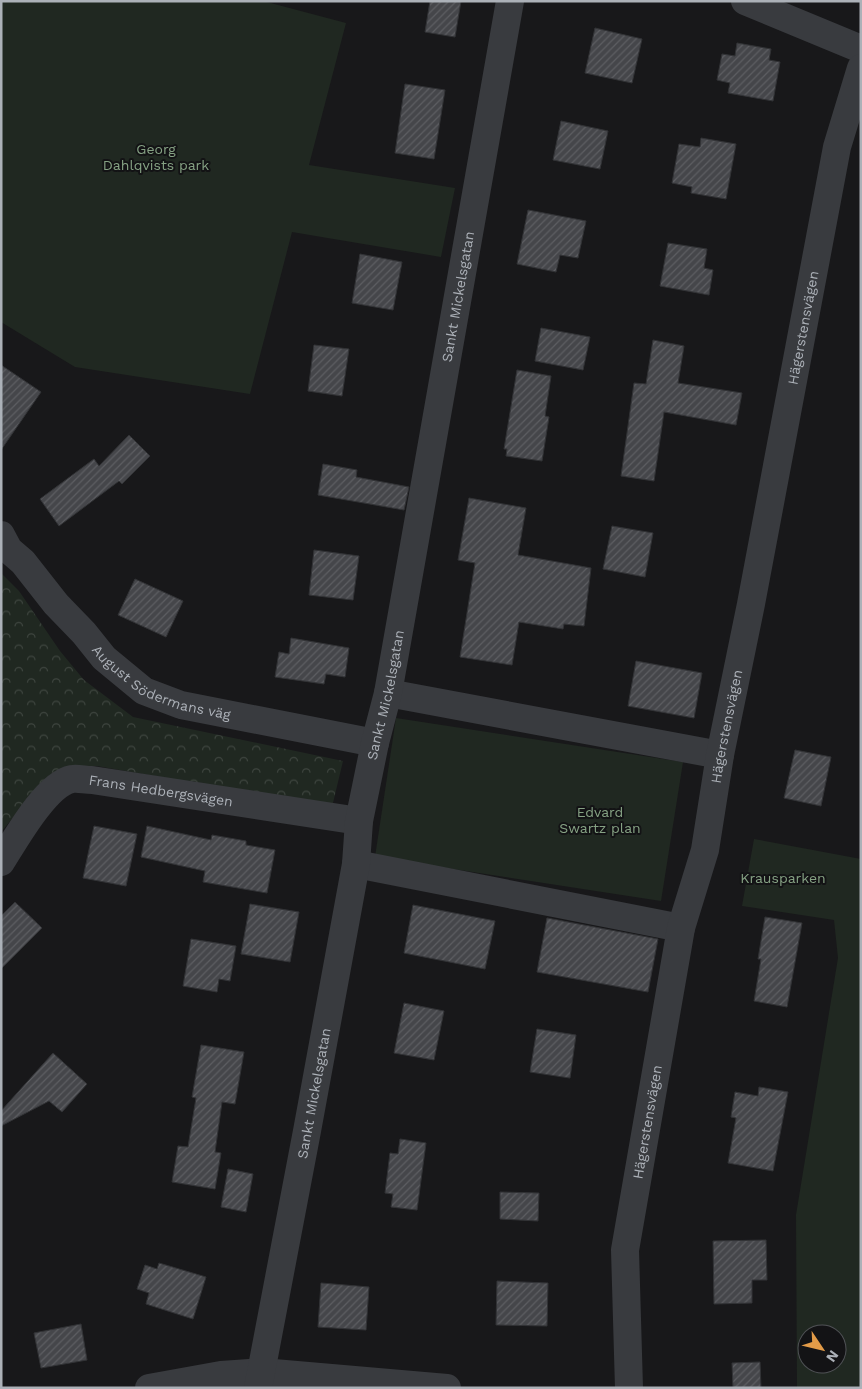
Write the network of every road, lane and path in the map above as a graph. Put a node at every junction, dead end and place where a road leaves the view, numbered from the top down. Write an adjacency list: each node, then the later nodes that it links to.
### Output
1 (510, 1): 6 (street, Sankt Mickelsgatan)
2 (744, 1): 3 (street)
3 (861, 49)
4 (861, 68): 8 (street, Hägerstensvägen)
5 (1, 535): 7 (street, August Södermans väg)
6 (388, 693): 7 (street, Sankt Mickelsgatan); 8 (street)
7 (375, 743): 9 (street, Sankt Mickelsgatan)
8 (720, 755): 12 (street, Hägerstensvägen)
9 (359, 821): 10 (street, Frans Hedbergsvägen); 11 (street, Sankt Mickelsgatan)
10 (1, 862)
11 (356, 864): 12 (street); 13 (street, Sankt Mickelsgatan)
12 (681, 928): 16 (street, Hägerstensvägen)
13 (260, 1380): 14 (street); 15 (street)
14 (149, 1388)
15 (447, 1388)
16 (629, 1388)

